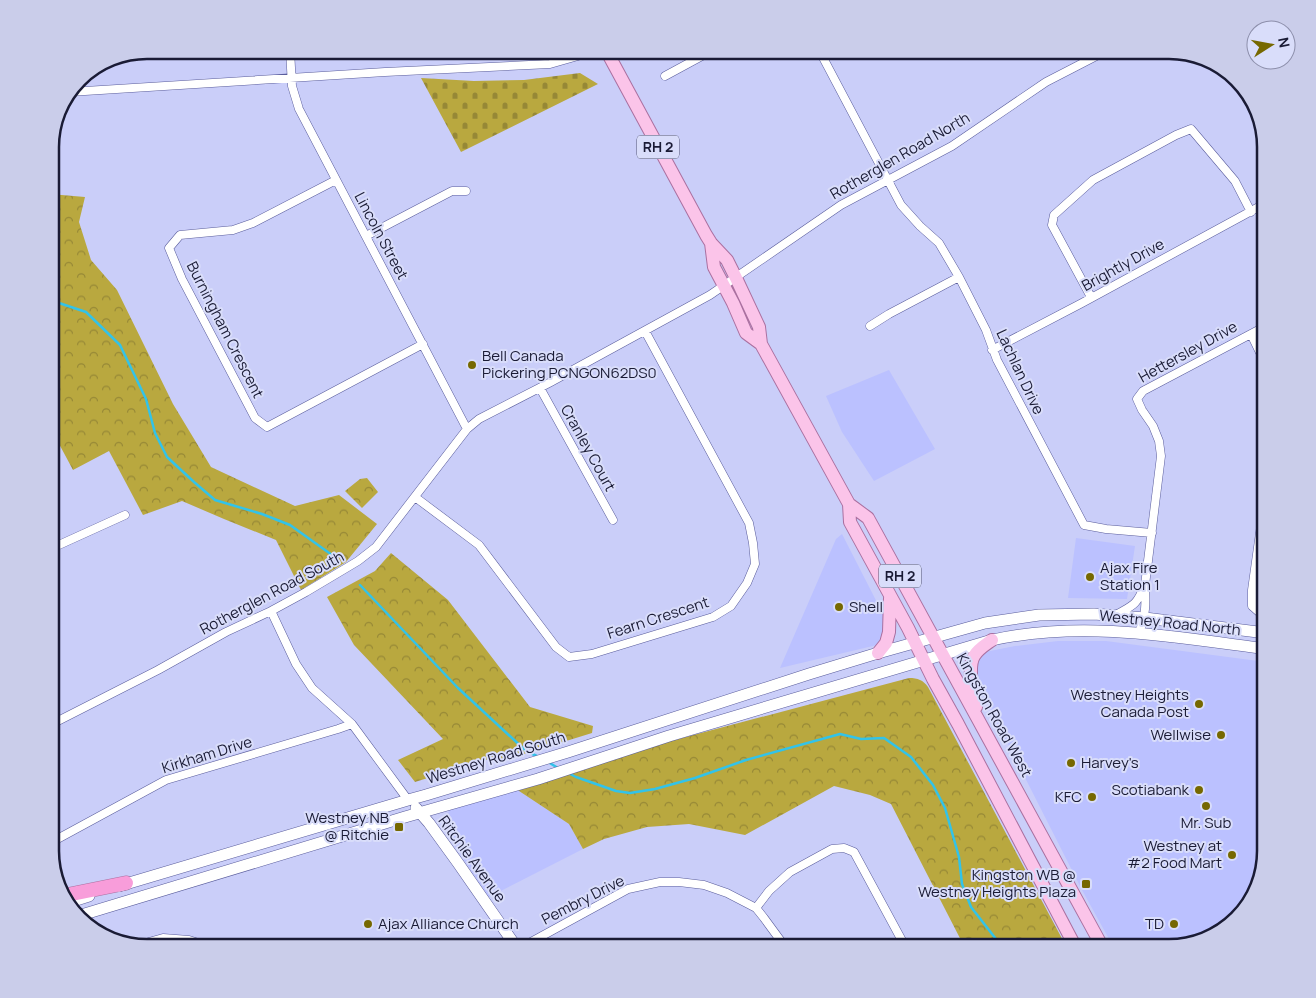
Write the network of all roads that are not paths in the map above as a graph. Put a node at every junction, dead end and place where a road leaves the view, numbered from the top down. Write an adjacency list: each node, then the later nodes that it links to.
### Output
1 (291, 59): 8 (street, Lincoln Street)
2 (568, 59): 8 (street)
3 (611, 59): 16 (main road, Kingston Road West / RH 2)
4 (696, 59): 7 (street)
5 (824, 59): 11 (street, Lachlan Drive)
6 (1091, 59): 11 (street, Rotherglen Road North)
7 (665, 76)
8 (292, 78): 9 (street); 10 (street, Lincoln Street)
9 (79, 91)
10 (336, 180): 15 (street, Lincoln Street); 25 (street, Burningham Crescent)
11 (887, 180): 17 (street, Lachlan Drive); 18 (street, Rotherglen Road North)
12 (466, 191): 15 (street)
13 (1257, 208): 14 (street, Brightly Drive)
14 (1250, 212): 20 (street, Brightly Drive); 20 (street)
15 (366, 236): 25 (street, Lincoln Street)
16 (711, 243): 18 (main road, Kingston Road West / RH 2); 19 (main road, Kingston Road West / RH 2)
17 (958, 277): 21 (street); 28 (street, Lachlan Drive)
18 (736, 278): 19 (street, Rotherglen Road North); 26 (main road, Kingston Road West / RH 2)
19 (724, 286): 22 (street, Rotherglen Road South); 26 (main road, Kingston Road West / RH 2)
20 (1091, 297): 28 (street, Brightly Drive)
21 (870, 326)
22 (645, 331): 29 (street, Rotherglen Road South); 31 (street, Fearn Crescent)
23 (1257, 331): 24 (street, Hettersley Drive)
24 (1251, 334): 27 (street); 35 (street, Hettersley Drive)
25 (423, 344): 30 (street, Lincoln Street)
26 (761, 344): 32 (main road, Kingston Road West / RH 2)
27 (1257, 346)
28 (992, 350): 35 (street, Lachlan Drive)
29 (540, 388): 30 (street, Rotherglen Road South); 34 (street, Cranley Court)
30 (467, 429): 31 (street, Rotherglen Road South)
31 (415, 497): 41 (street, Rotherglen Road South)
32 (849, 504): 39 (main road, Kingston Road West / RH 2); 46 (main road, Kingston Road West / RH 2)
33 (125, 514): 36 (street)
34 (613, 520)
35 (1152, 533): 38 (street, Hettersley Drive)
36 (59, 545)
37 (1257, 559): 40 (street)
38 (1144, 585): 42 (street, Hettersley Drive); 43 (street, Hettersley Drive)
39 (890, 596): 48 (main road, Kingston Road West / RH 2); 50 (main road)
40 (1257, 610)
41 (271, 612): 54 (street, Rotherglen Road South); 55 (street)
42 (1116, 615): 43 (main road, Westney Road North); 46 (main road, Westney Road North)
43 (1145, 618): 44 (street, Hettersley Drive); 45 (main road, Westney Road North)
44 (1139, 632): 47 (main road, Westney Road North); 49 (main road, Westney Road North)
45 (1257, 632)
46 (933, 638): 48 (main road, Westney Road South); 51 (main road, Kingston Road West / RH 2)
47 (992, 640): 51 (main road, Westney Road North); 53 (main road)
48 (915, 643): 50 (main road, Westney Road South); 52 (main road, Kingston Road West / RH 2)
49 (1257, 647)
50 (878, 653): 56 (main road, Westney Road South)
51 (943, 655): 52 (main road, Westney Road North); 53 (main road, Kingston Road West / RH 2)
52 (924, 660): 57 (main road, Westney Road South); 70 (main road, Kingston Road West / RH 2)
53 (978, 719): 71 (main road, Kingston Road West / RH 2)
54 (59, 720)
55 (352, 724): 56 (street); 58 (street, Kirkham Drive)
56 (408, 800): 57 (main road, Ritchie Avenue); 59 (main road, Westney Road South)
57 (420, 812): 63 (main road, Westney Road South); 66 (main road, Ritchie Avenue)
58 (59, 838)
59 (126, 883): 60 (highway); 61 (main road, Westney Road South)
60 (71, 894)
61 (74, 901)
62 (756, 908): 67 (street, Pembry Drive); 68 (street, Pembry Drive); 69 (street)
63 (86, 914)
64 (159, 939): 65 (street)
65 (176, 939)
66 (512, 939)
67 (535, 939)
68 (779, 939)
69 (901, 939)
70 (1071, 939)
71 (1098, 939)

